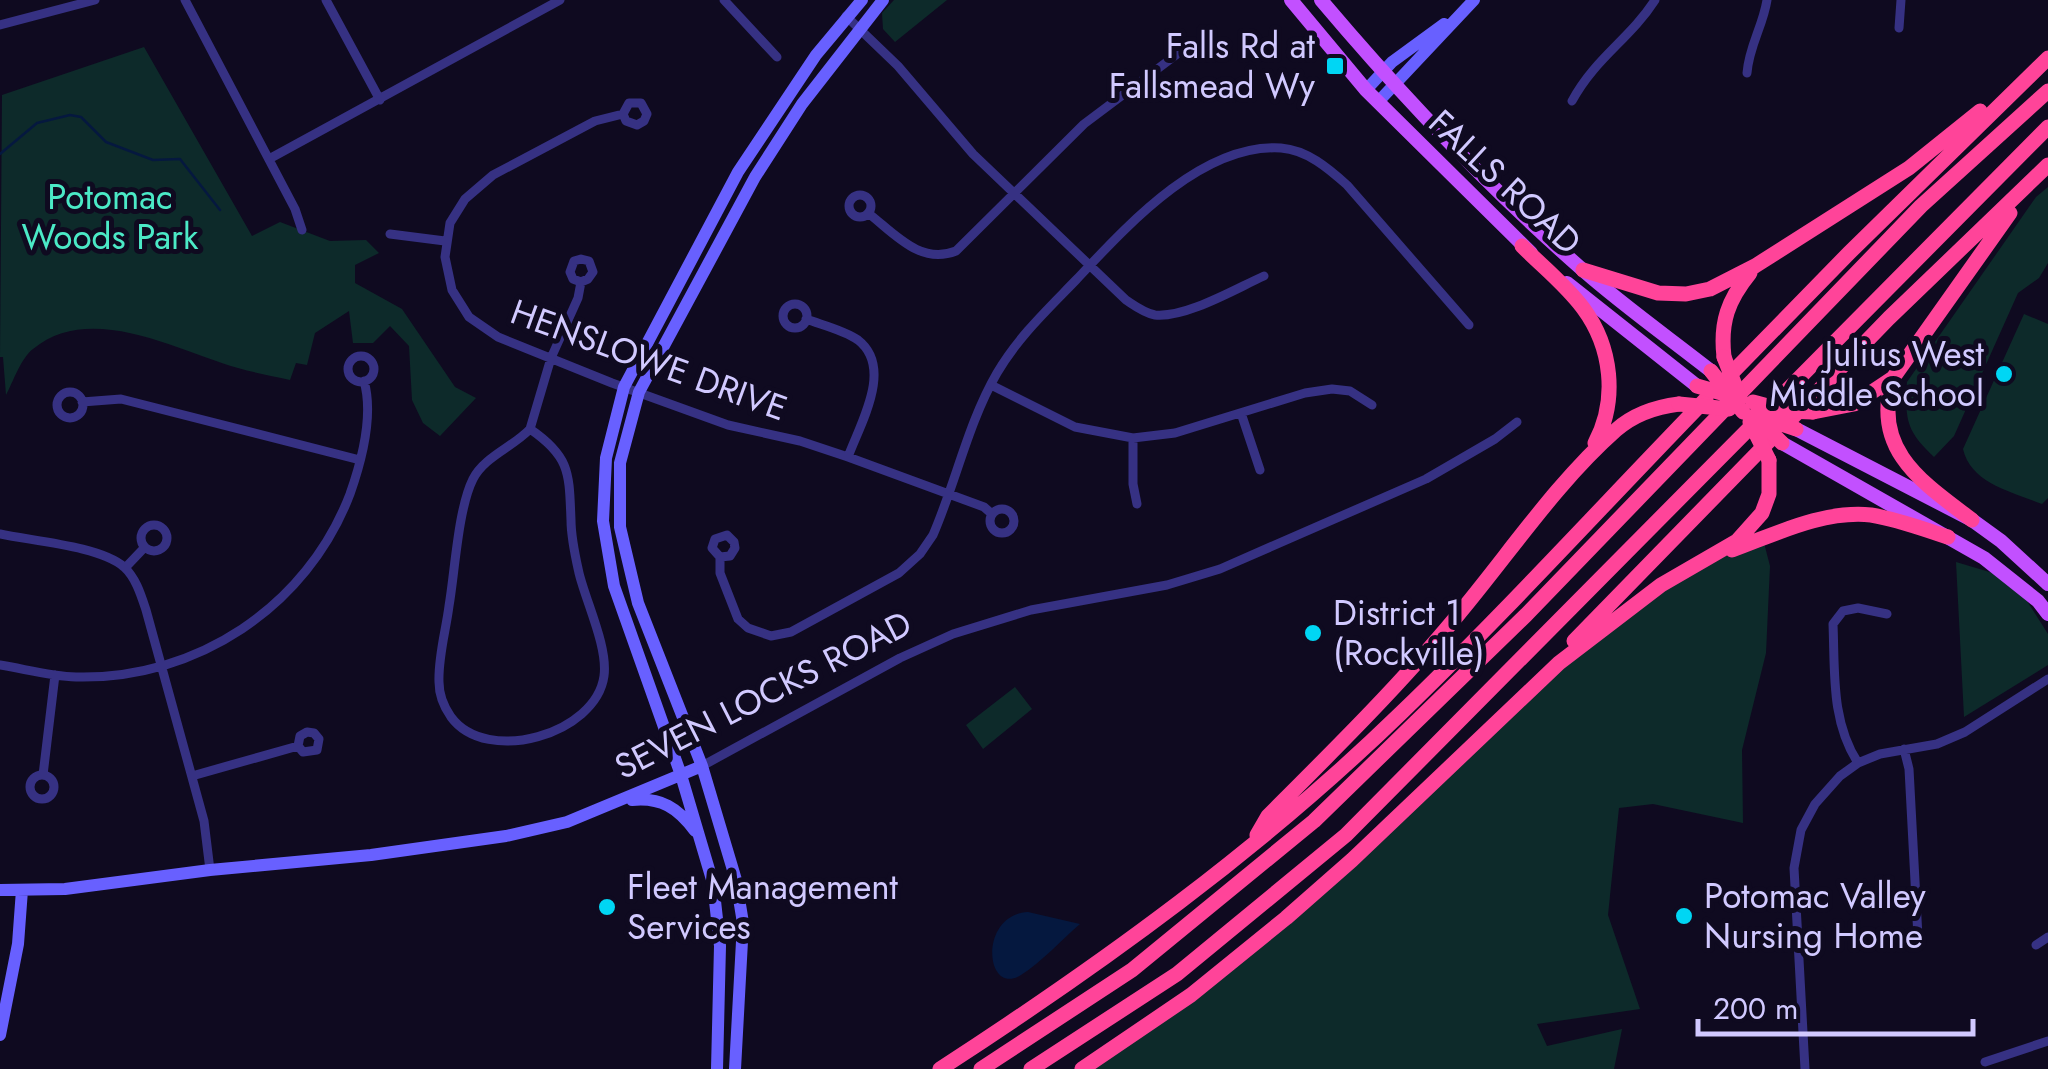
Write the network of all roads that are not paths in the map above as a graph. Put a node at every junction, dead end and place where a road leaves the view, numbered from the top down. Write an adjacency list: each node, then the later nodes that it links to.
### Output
1 (96, 0): 16 (street)
2 (185, 0): 33 (street)
3 (560, 0): 28 (street)
4 (724, 0): 20 (street)
5 (862, 0): 15 (main road)
6 (883, 0): 17 (main road)
7 (1291, 0): 25 (main road, FALLS ROAD)
8 (1321, 0): 22 (main road, FALLS ROAD)
9 (1474, 0): 14 (main road)
10 (1655, 0): 29 (street)
11 (1767, 0): 23 (street)
12 (1901, 0): 18 (street)
13 (331, 2): 28 (street)
14 (1459, 15): 22 (main road); 24 (main road)
15 (846, 16): 17 (street); 54 (main road)
16 (0, 26)
17 (859, 28): 35 (street); 55 (main road)
18 (1899, 28)
19 (1210, 45): 35 (street)
20 (777, 56)
21 (2048, 58): 26 (highway)
22 (1382, 72): 24 (main road, FALLS ROAD); 25 (main road)
23 (1747, 73)
24 (1395, 85): 30 (main road); 43 (main road, FALLS ROAD)
25 (1366, 90): 30 (main road, FALLS ROAD)
26 (2013, 90): 42 (highway); 96 (highway)
27 (2048, 90): 109 (highway)
28 (380, 100): 33 (street)
29 (1572, 100)
30 (1378, 102): 40 (main road, FALLS ROAD)
31 (623, 114): 39 (street)
32 (2048, 127): 110 (highway)
33 (269, 159): 37 (street)
34 (2048, 168): 50 (highway); 87 (highway)
35 (1013, 193): 36 (street); 41 (street)
36 (868, 213)
37 (302, 230)
38 (390, 234): 39 (street)
39 (445, 241): 48 (street, HENSLOWE DRIVE)
40 (1522, 246): 53 (main road, FALLS ROAD); 67 (highway)
41 (1089, 266): 44 (street); 47 (street); 52 (street)
42 (1756, 266): 43 (highway); 58 (highway, bridge)
43 (1583, 270): 49 (main road, FALLS ROAD)
44 (1264, 276)
45 (581, 282): 48 (street)
46 (806, 320): 65 (street)
47 (1469, 325)
48 (551, 358): 54 (street, HENSLOWE DRIVE); 61 (street)
49 (1711, 371): 58 (highway, bridge)
50 (1893, 378): 58 (highway, bridge); 72 (highway)
51 (364, 381): 66 (street)
52 (991, 385): 63 (street); 69 (street)
53 (1697, 386): 58 (highway, bridge)
54 (624, 387): 55 (street, HENSLOWE DRIVE); 93 (main road)
55 (639, 392): 65 (street, HENSLOWE DRIVE); 90 (main road)
56 (82, 402): 66 (street)
57 (1372, 405): 59 (street)
58 (1741, 408): 62 (highway, bridge); 64 (highway, bridge); 67 (highway, bridge); 76 (highway, bridge)
59 (1241, 413): 63 (street); 68 (street)
60 (1517, 422): 90 (street, SEVEN LOCKS ROAD)
61 (530, 429): 61 (street)
62 (1796, 429): 72 (main road)
63 (1134, 438): 70 (street)
64 (1782, 444): 74 (main road)
65 (848, 457): 69 (street, HENSLOWE DRIVE)
66 (360, 460): 83 (street)
67 (1585, 460): 96 (highway)
68 (1260, 470)
69 (949, 494): 71 (street, HENSLOWE DRIVE); 77 (street)
70 (1137, 504)
71 (992, 514)
72 (1972, 520): 79 (main road)
73 (0, 534): 78 (street)
74 (1948, 537): 76 (highway); 81 (main road)
75 (144, 547): 78 (street)
76 (1719, 554): 87 (highway)
77 (720, 557)
78 (125, 568): 83 (street)
79 (2048, 584)
80 (1886, 614): 89 (street)
81 (2048, 614)
82 (0, 665): 84 (street)
83 (162, 667): 84 (street); 92 (street)
84 (55, 676): 91 (street)
85 (2048, 680): 88 (street)
86 (298, 746): 92 (street)
87 (1470, 748): 111 (highway)
88 (1904, 749): 89 (street); 100 (street)
89 (1858, 763): 112 (street)
90 (702, 766): 93 (main road, SEVEN LOCKS ROAD); 107 (main road)
91 (43, 776)
92 (192, 776): 97 (street)
93 (681, 776): 94 (main road, SEVEN LOCKS ROAD); 95 (main road)
94 (615, 803): 95 (main road); 97 (main road, SEVEN LOCKS ROAD)
95 (702, 840): 106 (main road)
96 (1252, 845): 108 (highway)
97 (210, 870): 99 (main road, SEVEN LOCKS ROAD)
98 (0, 890): 99 (main road, SEVEN LOCKS ROAD)
99 (22, 890): 103 (main road)
100 (1918, 937)
101 (2048, 937): 102 (street)
102 (2036, 945)
103 (0, 1035)
104 (2048, 1041): 105 (street)
105 (1985, 1062)
106 (717, 1069)
107 (735, 1069)
108 (940, 1069)
109 (981, 1069)
110 (1030, 1069)
111 (1082, 1069)
112 (1805, 1069)

